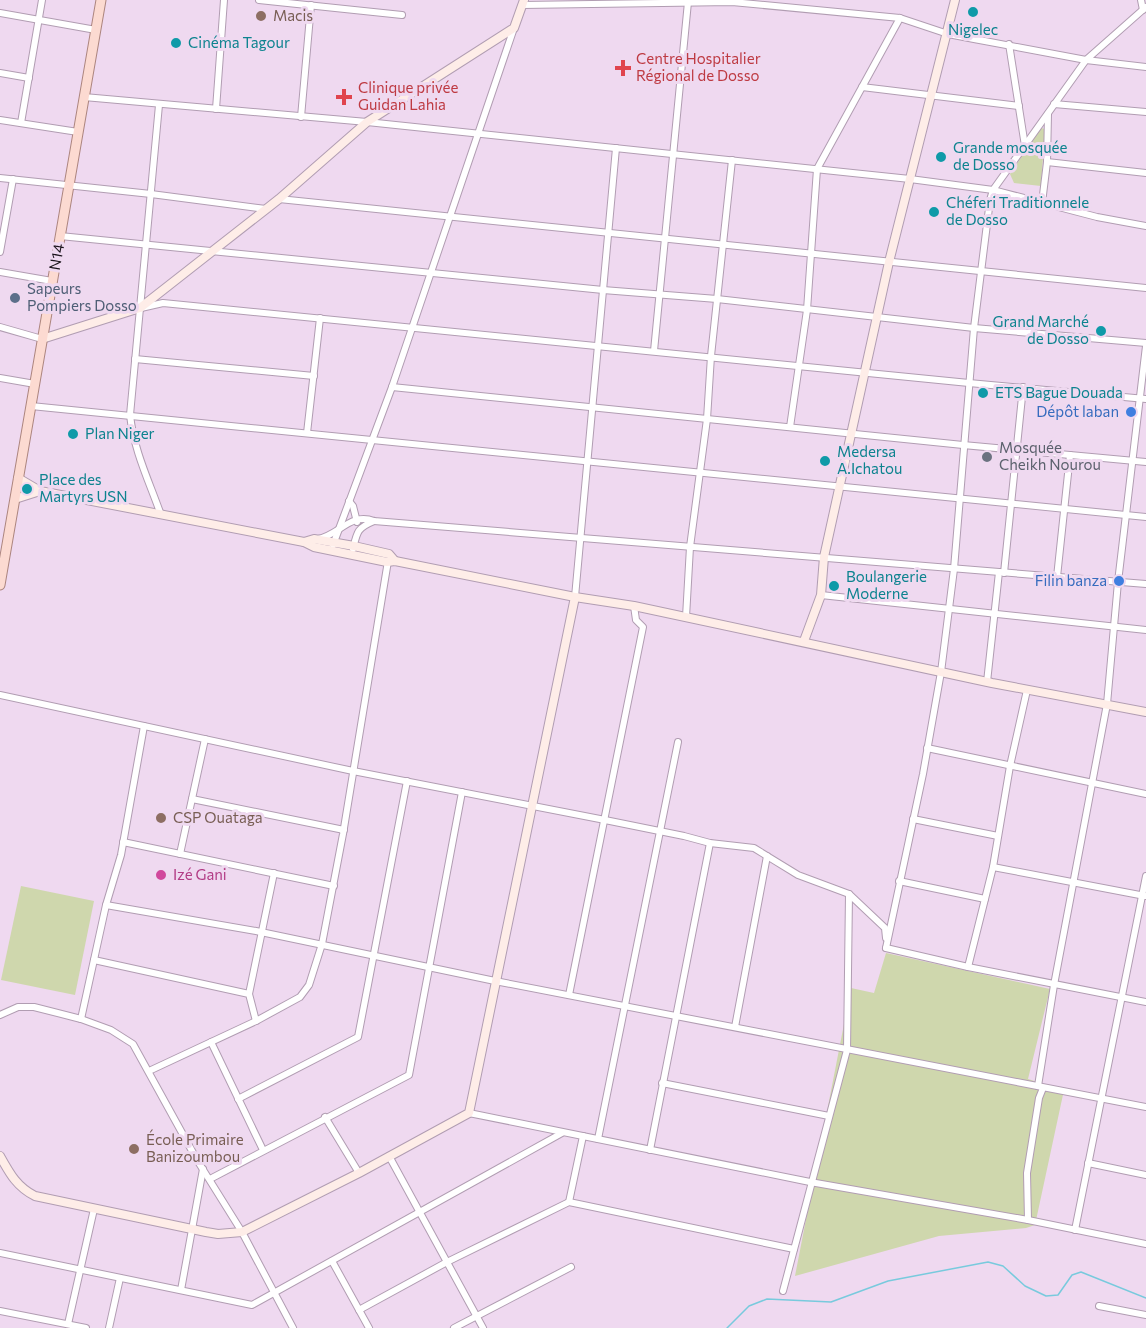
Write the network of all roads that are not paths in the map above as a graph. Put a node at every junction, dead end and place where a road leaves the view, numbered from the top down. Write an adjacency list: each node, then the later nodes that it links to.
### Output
1 (42, 0): 14 (street)
2 (101, 0): 16 (main road, N14)
3 (224, 0): 29 (street)
4 (259, 0): 9 (street)
5 (955, 0): 17 (street)
6 (1141, 0): 10 (street)
7 (688, 2): 8 (street); 13 (street); 40 (street)
8 (523, 3): 15 (street)
9 (311, 5): 12 (street); 32 (street)
10 (1144, 9): 19 (street)
11 (0, 13): 14 (street)
12 (402, 15)
13 (900, 18): 17 (street); 23 (street)
14 (39, 20): 16 (street); 22 (street)
15 (514, 27): 34 (street); 37 (street)
16 (96, 30): 24 (main road, N14)
17 (948, 34): 18 (street); 25 (street)
18 (1009, 44): 19 (street); 28 (street)
19 (1086, 60): 20 (street); 26 (street)
20 (1146, 67)
21 (0, 73): 22 (street)
22 (29, 78): 35 (street)
23 (862, 87): 25 (street); 43 (street)
24 (84, 97): 27 (street); 36 (main road, N14)
25 (931, 97): 28 (street); 47 (street)
26 (1054, 104): 30 (street); 31 (street)
27 (159, 105): 29 (street); 50 (street)
28 (1018, 106): 38 (street)
29 (216, 110): 32 (street)
30 (1146, 112)
31 (1048, 113): 38 (street); 42 (street)
32 (301, 117): 34 (street)
33 (0, 120): 35 (street)
34 (368, 122): 37 (street); 51 (street)
35 (21, 123): 36 (street)
36 (78, 132): 48 (main road, N14)
37 (479, 134): 39 (street); 54 (street)
38 (1025, 146): 49 (street)
39 (616, 148): 40 (street); 57 (street)
40 (673, 154): 41 (street); 59 (street)
41 (732, 160): 43 (street); 61 (street)
42 (1047, 162): 44 (street); 52 (street)
43 (817, 170): 47 (street); 64 (street)
44 (1146, 173)
45 (0, 178): 46 (street)
46 (13, 179): 48 (street); 56 (street)
47 (910, 179): 49 (street); 65 (street)
48 (69, 185): 50 (street); 58 (main road, N14)
49 (993, 190): 52 (street); 66 (street)
50 (151, 194): 53 (street); 60 (street)
51 (279, 199): 53 (street); 54 (street)
52 (1042, 203): 55 (street)
53 (266, 209): 62 (street)
54 (449, 217): 57 (street); 68 (street)
55 (1146, 226)
56 (2, 230): 63 (street)
57 (609, 233): 59 (street); 71 (street)
58 (60, 236): 60 (street); 69 (main road, N14)
59 (665, 239): 61 (street); 72 (street)
60 (146, 244): 62 (street); 74 (street)
61 (723, 244): 64 (street); 73 (street)
62 (216, 250): 68 (street); 74 (street)
63 (0, 252)
64 (812, 254): 65 (street); 75 (street)
65 (889, 262): 66 (street); 76 (street)
66 (981, 271): 70 (street); 80 (street)
67 (0, 272): 69 (street)
68 (431, 273): 71 (street); 79 (street)
69 (52, 281): 81 (main road, N14)
70 (1146, 288)
71 (603, 290): 72 (street); 83 (street)
72 (659, 295): 73 (street); 84 (street)
73 (717, 299): 75 (street); 85 (street)
74 (140, 308): 77 (street); 81 (street); 86 (street)
75 (807, 310): 76 (street); 87 (street)
76 (876, 317): 80 (street); 88 (street)
77 (320, 318): 79 (street); 89 (street)
78 (0, 327): 81 (street)
79 (412, 327): 83 (street); 93 (street)
80 (974, 328): 82 (street); 92 (street)
81 (42, 339): 91 (main road, N14)
82 (1146, 344): 95 (street)
83 (598, 346): 84 (street); 97 (street)
84 (654, 351): 85 (street)
85 (711, 356): 87 (street); 99 (street)
86 (135, 359): 89 (street); 98 (street)
87 (798, 365): 88 (street); 100 (street)
88 (864, 372): 92 (street); 102 (street)
89 (314, 376): 101 (street)
90 (0, 378): 91 (street)
91 (35, 384): 96 (main road, N14)
92 (969, 384): 94 (street); 104 (street)
93 (392, 387): 97 (street); 103 (street)
94 (1023, 387): 95 (street); 105 (street)
95 (1143, 399): 107 (street)
96 (31, 406): 98 (street); 111 (main road, N14)
97 (592, 406): 99 (street); 108 (street)
98 (130, 415): 101 (street); 119 (street)
99 (707, 419): 100 (street); 110 (street)
100 (790, 427): 102 (street)
101 (307, 433): 103 (street)
102 (851, 433): 104 (street); 112 (street)
103 (371, 441): 108 (street); 116 (street)
104 (963, 445): 105 (street); 115 (street)
105 (1015, 449): 106 (street); 117 (street)
106 (1070, 455): 107 (street); 118 (street)
107 (1132, 460): 109 (street); 120 (street)
108 (587, 461): 110 (street); 126 (street)
109 (1146, 462)
110 (699, 472): 112 (street); 130 (street)
111 (18, 478): 113 (street); 114 (main road, N14)
112 (841, 486): 115 (street); 133 (street)
113 (40, 491): 114 (street); 119 (street)
114 (15, 499): 132 (main road, N14)
115 (960, 499): 117 (street); 135 (street)
116 (348, 501): 121 (street); 124 (street)
117 (1011, 502): 118 (street); 136 (street)
118 (1064, 507): 120 (street); 137 (street)
119 (161, 515): 128 (street)
120 (1126, 515): 122 (street); 138 (street)
121 (359, 517): 123 (street); 124 (street); 125 (street)
122 (1146, 517)
123 (374, 521): 125 (street); 126 (street)
124 (340, 528): 127 (street); 129 (street)
125 (358, 530): 131 (street)
126 (580, 538): 130 (street); 142 (street)
127 (314, 539): 128 (street); 129 (street)
128 (304, 542): 129 (street)
129 (333, 546): 131 (street)
130 (690, 548): 133 (street); 146 (street)
131 (353, 550): 134 (street)
132 (3, 551): 140 (main road, N14)
133 (824, 557): 135 (street); 141 (street)
134 (391, 559): 142 (street); 161 (street)
135 (954, 569): 136 (street); 144 (street)
136 (1001, 572): 137 (street); 145 (street)
137 (1057, 577): 138 (street)
138 (1118, 582): 139 (street); 147 (street)
139 (1146, 584)
140 (0, 585)
141 (821, 596): 144 (street); 149 (street)
142 (575, 597): 143 (street); 167 (street)
143 (634, 606): 146 (street); 169 (street)
144 (948, 610): 145 (street); 150 (street)
145 (995, 614): 147 (street); 151 (street)
146 (686, 617): 149 (street)
147 (1114, 627): 148 (street); 154 (street)
148 (1146, 630)
149 (804, 642): 150 (street)
150 (941, 672): 151 (street); 159 (street)
151 (987, 682): 152 (street)
152 (1027, 690): 154 (street); 160 (street)
153 (0, 695): 156 (street)
154 (1107, 704): 155 (street); 163 (street)
155 (1146, 712)
156 (144, 726): 157 (street); 173 (street)
157 (205, 739): 161 (street); 166 (street)
158 (678, 742): 171 (street)
159 (927, 748): 160 (street); 168 (street)
160 (1010, 766): 163 (street); 172 (street)
161 (353, 771): 162 (street); 170 (street)
162 (407, 782): 164 (street); 190 (street)
163 (1092, 782): 165 (street); 181 (street)
164 (462, 792): 167 (street); 192 (street)
165 (1146, 794)
166 (192, 799): 170 (street); 175 (street)
167 (532, 805): 169 (street); 194 (street)
168 (913, 819): 172 (street); 180 (street)
169 (605, 820): 171 (street); 197 (street)
170 (344, 830): 182 (street)
171 (660, 831): 174 (street); 200 (street)
172 (998, 836): 177 (street)
173 (123, 842): 175 (street); 186 (street)
174 (710, 843): 176 (street); 201 (street)
175 (180, 854): 178 (street)
176 (767, 856): 183 (street); 205 (street)
177 (993, 867): 181 (street); 185 (street)
178 (274, 873): 182 (street); 187 (street)
179 (1146, 876): 184 (street)
180 (899, 881): 185 (street); 189 (street)
181 (1073, 882): 184 (street); 195 (street)
182 (334, 885): 188 (street)
183 (849, 894): 189 (street); 207 (street)
184 (1144, 896): 198 (street)
185 (985, 898): 193 (street)
186 (106, 905): 187 (street); 191 (street)
187 (262, 932): 188 (street); 196 (street)
188 (322, 944): 190 (street); 204 (street)
189 (886, 948): 193 (street)
190 (374, 955): 192 (street); 212 (street)
191 (94, 960): 196 (street); 203 (street)
192 (430, 967): 194 (street); 216 (street)
193 (968, 968): 195 (street)
194 (495, 981): 197 (street); 214 (street)
195 (1054, 985): 198 (street); 210 (street)
196 (249, 994): 204 (street)
197 (569, 995): 200 (street)
198 (1122, 996): 199 (street); 211 (street)
199 (1146, 1002)
200 (625, 1006): 201 (street); 219 (street)
201 (676, 1014): 205 (street); 209 (street)
202 (0, 1015): 203 (street)
203 (81, 1019): 208 (street)
204 (256, 1021): 206 (street)
205 (735, 1027): 207 (street)
206 (211, 1042): 208 (street); 212 (street)
207 (847, 1050): 210 (street); 215 (street)
208 (149, 1071): 225 (street)
209 (662, 1083): 215 (street); 221 (street)
210 (1041, 1087): 211 (street); 233 (street)
211 (1102, 1097): 213 (street); 224 (street)
212 (238, 1099): 220 (street)
213 (1146, 1107)
214 (469, 1113): 217 (street); 223 (street)
215 (829, 1116): 229 (street)
216 (325, 1117): 220 (street); 226 (street)
217 (562, 1132): 218 (street); 232 (street)
218 (583, 1136): 219 (street); 230 (street)
219 (598, 1139): 221 (street)
220 (263, 1150): 228 (street)
221 (650, 1150): 229 (street)
222 (0, 1156): 231 (street)
223 (389, 1156): 226 (street); 232 (street)
224 (1088, 1163): 227 (street); 235 (street)
225 (203, 1169): 228 (street); 234 (street)
226 (359, 1173): 236 (street)
227 (1146, 1174)
228 (210, 1179): 236 (street)
229 (810, 1182): 233 (street); 238 (street)
230 (568, 1202): 238 (street); 241 (street)
231 (94, 1209): 234 (street); 243 (street)
232 (420, 1213): 240 (street); 241 (street)
233 (1028, 1220): 235 (street)
234 (193, 1228): 236 (street); 245 (street)
235 (1075, 1230): 237 (street)
236 (242, 1232): 247 (street)
237 (1146, 1244)
238 (794, 1248): 246 (street)
239 (0, 1253): 243 (street)
240 (333, 1261): 247 (street); 249 (street)
241 (447, 1262): 249 (street); 252 (street)
242 (571, 1267): 252 (street)
243 (80, 1269): 244 (street); 253 (street)
244 (120, 1278): 245 (street); 255 (street)
245 (181, 1290): 247 (street)
246 (783, 1291)
247 (274, 1294): 256 (street)
248 (1099, 1306): 251 (street)
249 (359, 1310): 257 (street)
250 (0, 1311): 253 (street)
251 (1146, 1315)
252 (477, 1316): 258 (street); 259 (street)
253 (68, 1324): 254 (street)
254 (86, 1328)
255 (109, 1328)
256 (293, 1328)
257 (369, 1328)
258 (454, 1328)
259 (483, 1328)

